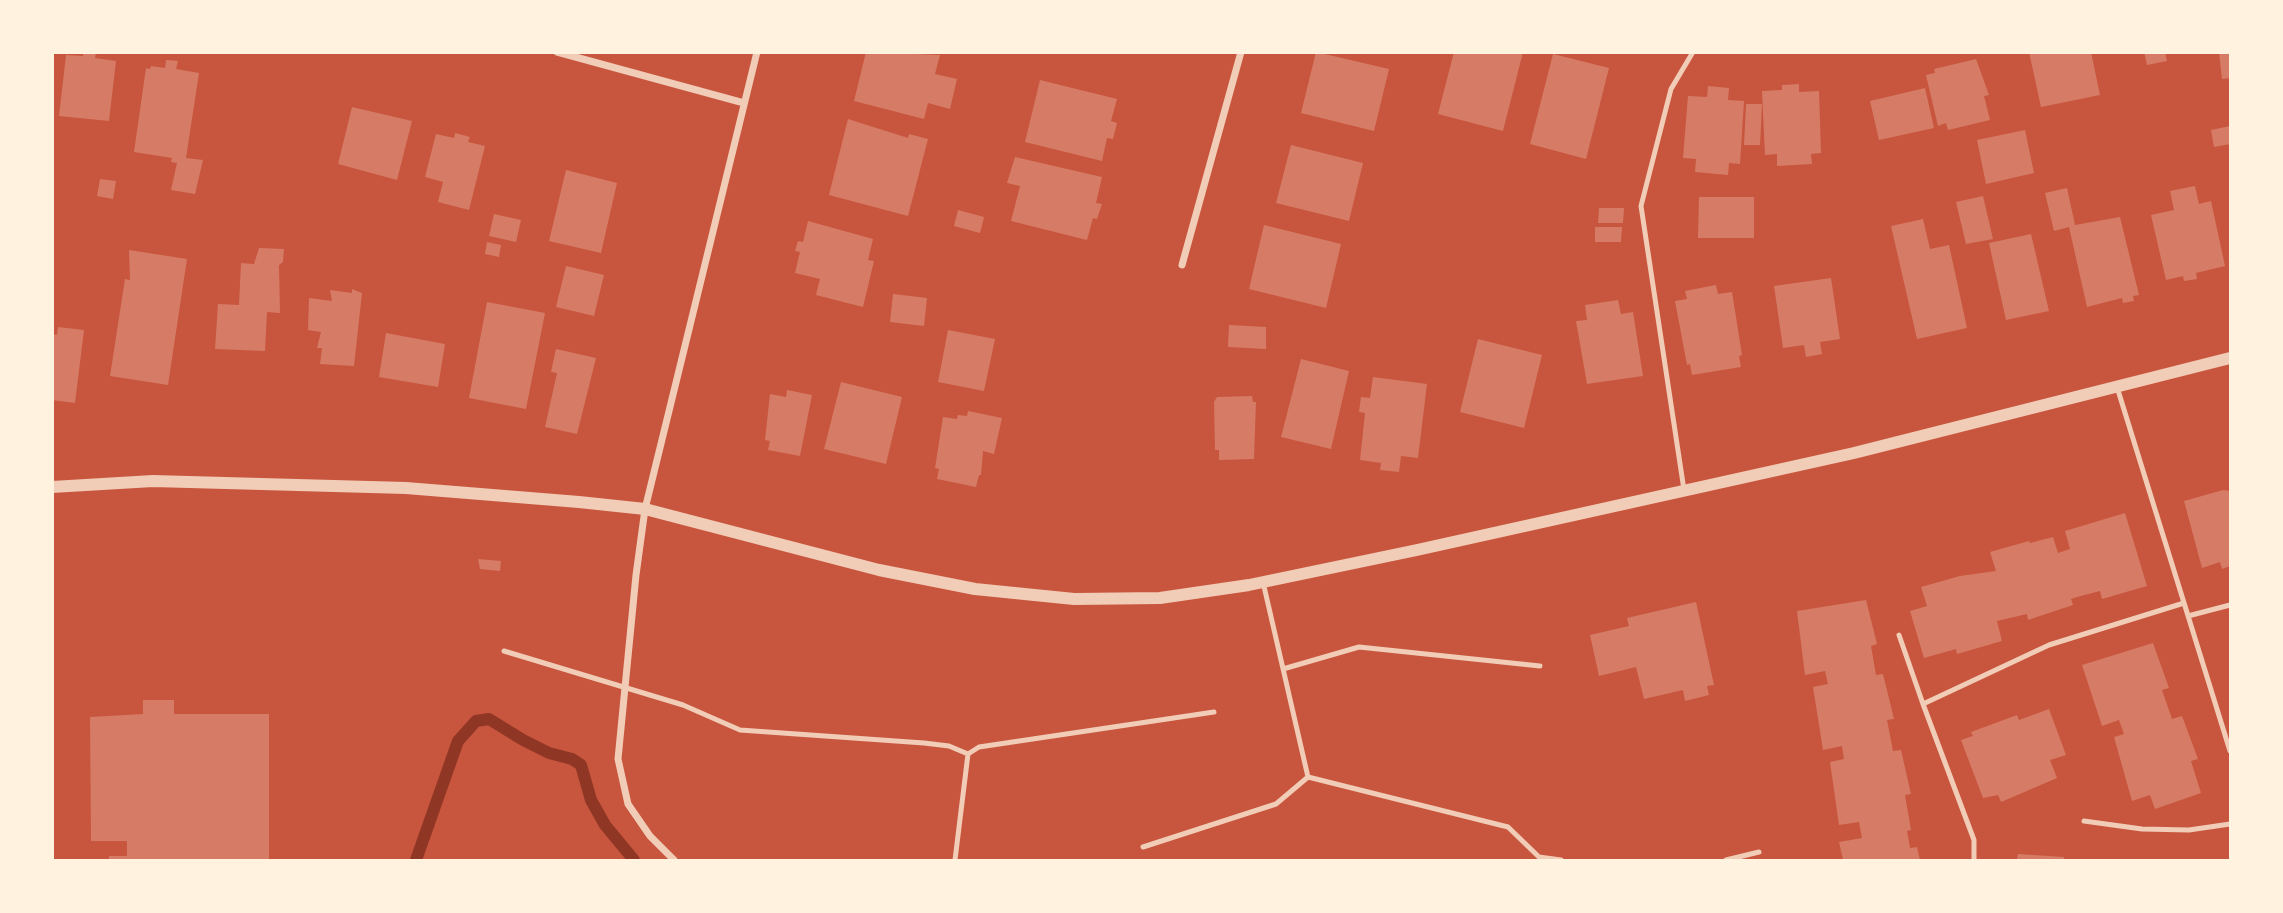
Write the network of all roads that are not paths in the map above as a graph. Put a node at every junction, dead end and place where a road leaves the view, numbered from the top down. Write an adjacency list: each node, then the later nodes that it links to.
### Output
1 (557, 52): 5 (street)
2 (757, 52): 5 (street)
3 (1241, 52): 6 (street)
4 (1693, 52): 10 (lane)
5 (744, 103): 11 (street)
6 (1182, 265)
7 (2231, 358): 8 (street)
8 (2118, 387): 10 (street); 13 (lane)
9 (52, 488): 11 (street)
10 (1684, 491): 12 (street)
11 (645, 509): 12 (street); 29 (street)
12 (1263, 582): 19 (lane)
13 (2184, 603): 15 (lane); 20 (lane)
14 (2231, 605): 15 (lane)
15 (2188, 616): 22 (lane)
16 (1899, 635): 20 (lane)
17 (504, 651): 23 (lane)
18 (1540, 666): 19 (lane)
19 (1283, 669): 24 (lane)
20 (1923, 704): 33 (lane)
21 (1214, 712): 23 (lane)
22 (2231, 751)
23 (968, 754): 30 (lane)
24 (1308, 777): 27 (lane); 31 (lane)
25 (2084, 821): 26 (lane)
26 (2231, 824)
27 (1143, 847)
28 (1759, 852): 32 (lane)
29 (674, 860)
30 (956, 860)
31 (1561, 860)
32 (1726, 860)
33 (1974, 860)

